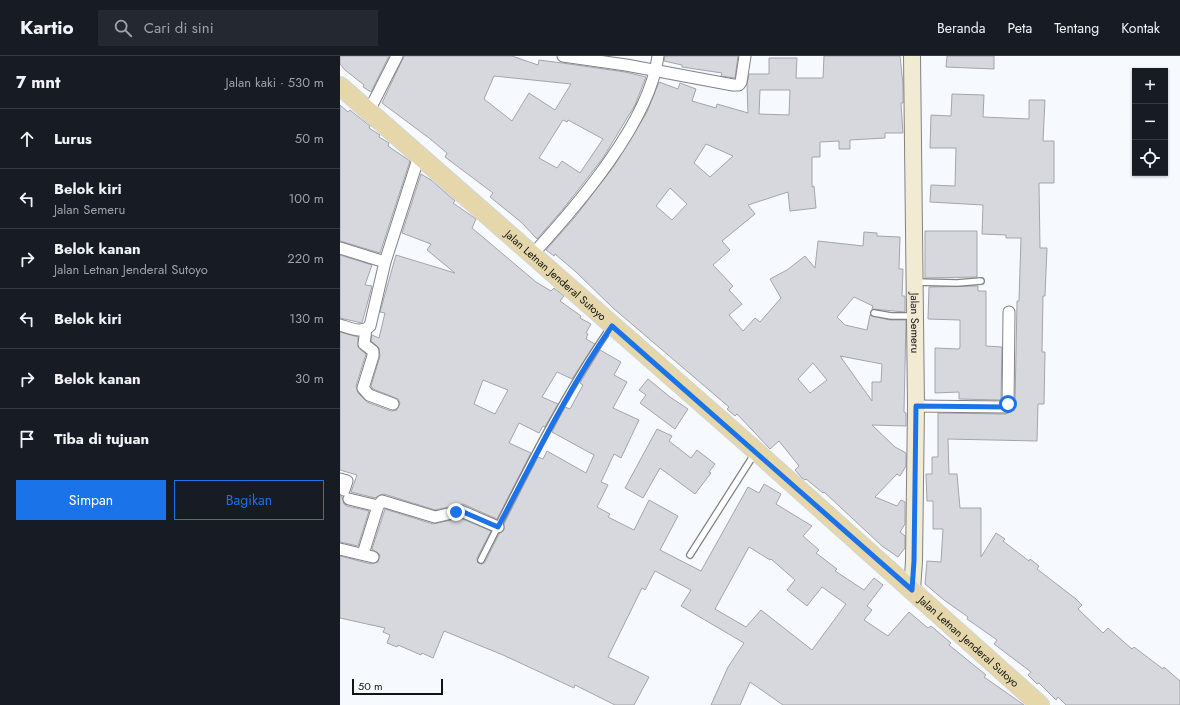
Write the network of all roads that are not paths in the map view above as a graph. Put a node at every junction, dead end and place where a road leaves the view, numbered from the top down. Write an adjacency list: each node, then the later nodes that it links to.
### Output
1 (397, 56): 8 (street)
2 (563, 56): 6 (street)
3 (658, 56): 6 (street)
4 (745, 56): 6 (street)
5 (912, 56): 14 (street, Jalan Semeru)
6 (656, 72): 11 (street)
7 (340, 86): 8 (main road, Jalan Letnan Jenderal Sutoyo)
8 (369, 111): 9 (main road, Jalan Letnan Jenderal Sutoyo)
9 (419, 156): 11 (main road, Jalan Letnan Jenderal Sutoyo); 12 (street)
10 (340, 248): 12 (street)
11 (532, 255): 19 (main road, Jalan Letnan Jenderal Sutoyo)
12 (385, 262): 20 (street)
13 (981, 281): 14 (lane)
14 (915, 282): 17 (street, Jalan Semeru)
15 (874, 312): 17 (lane)
16 (1009, 312): 22 (street)
17 (915, 317): 22 (street, Jalan Semeru)
18 (340, 325): 20 (street)
19 (612, 326): 23 (main road, Jalan Letnan Jenderal Sutoyo); 26 (lane)
20 (366, 329): 21 (street)
21 (393, 404)
22 (916, 406): 30 (street, Jalan Semeru)
23 (756, 452): 28 (lane); 30 (main road, Jalan Letnan Jenderal Sutoyo)
24 (340, 479): 25 (street)
25 (378, 506): 26 (street); 27 (street)
26 (498, 527): 29 (lane)
27 (340, 549)
28 (690, 555)
29 (481, 560)
30 (912, 590): 31 (main road, Jalan Letnan Jenderal Sutoyo)
31 (1035, 703)

